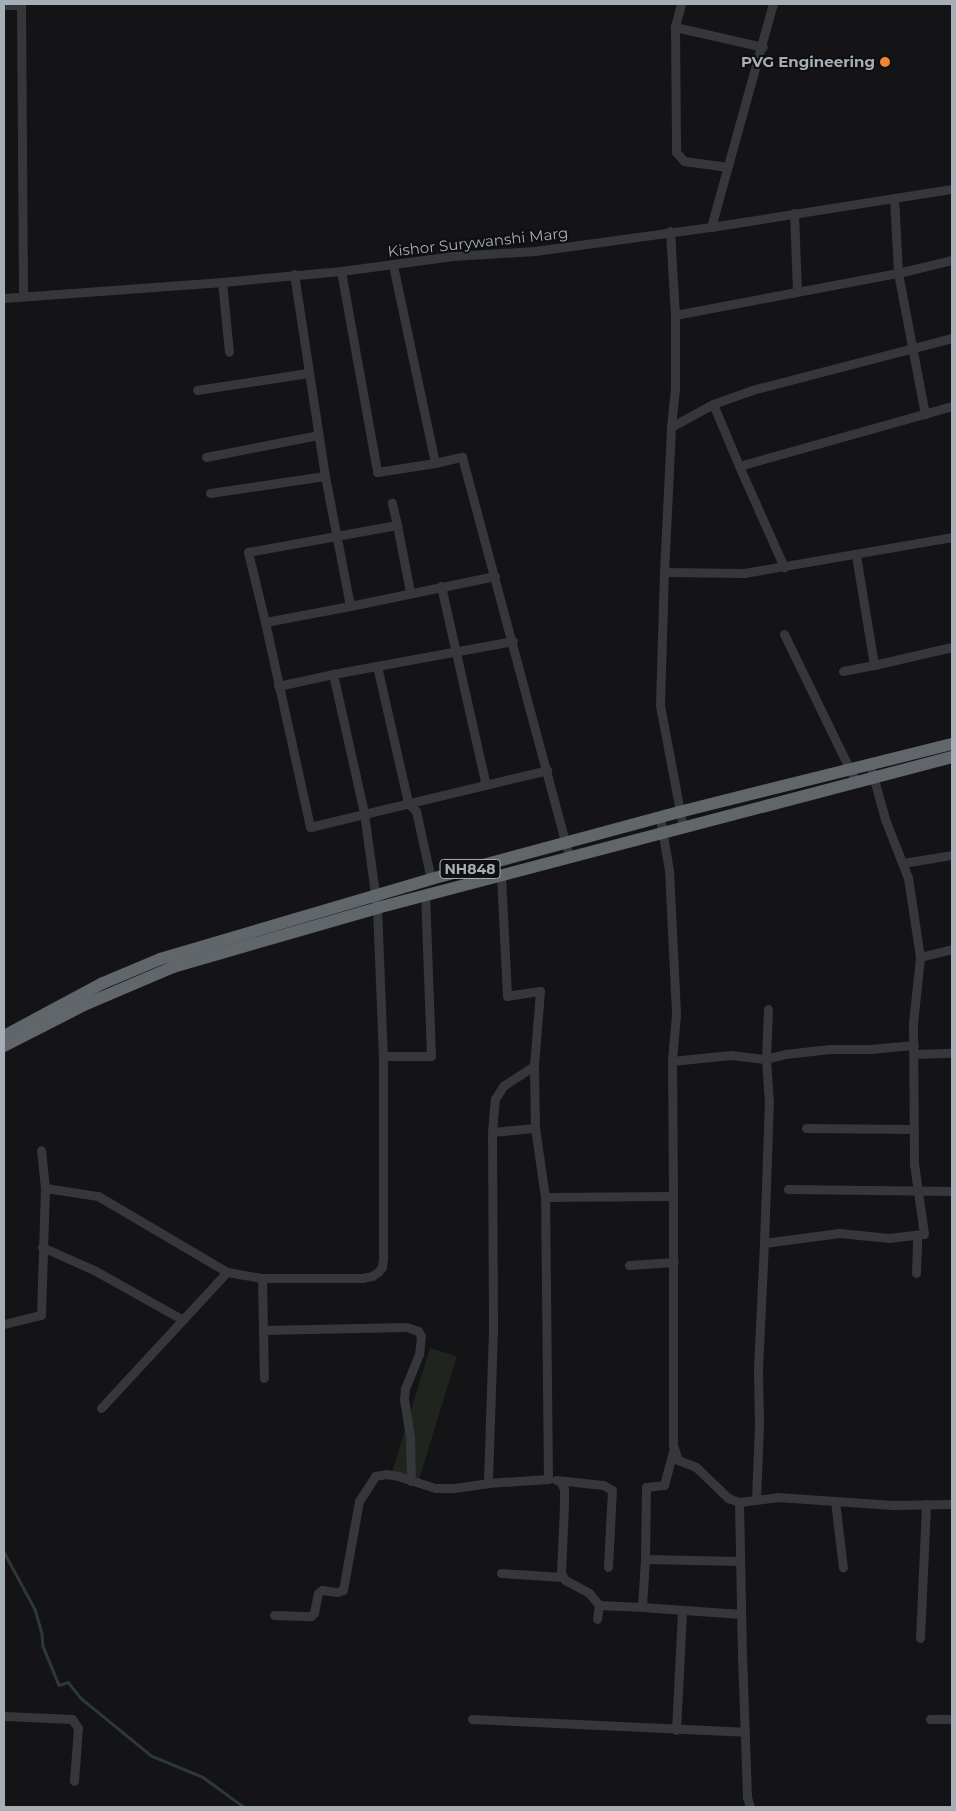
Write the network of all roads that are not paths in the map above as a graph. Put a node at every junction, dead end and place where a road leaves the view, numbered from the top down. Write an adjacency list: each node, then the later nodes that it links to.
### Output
1 (4, 4): 19 (street)
2 (681, 4): 4 (street)
3 (773, 4): 5 (street)
4 (675, 27): 5 (street); 6 (street)
5 (763, 47): 6 (street)
6 (728, 167): 10 (street)
7 (952, 189): 8 (street, Kishor Surywanshi Marg)
8 (894, 198): 9 (street, Kishor Surywanshi Marg); 16 (street)
9 (794, 213): 10 (street, Kishor Surywanshi Marg); 18 (street)
10 (710, 227): 11 (street, Kishor Surywanshi Marg)
11 (670, 231): 13 (street, Kishor Surywanshi Marg); 21 (street)
12 (952, 260): 16 (street)
13 (393, 265): 14 (street, Kishor Surywanshi Marg); 33 (street)
14 (341, 271): 15 (street, Kishor Surywanshi Marg); 33 (street)
15 (294, 274): 17 (street, Kishor Surywanshi Marg); 25 (street)
16 (898, 274): 18 (street); 23 (street)
17 (222, 282): 19 (street, Kishor Surywanshi Marg); 24 (street)
18 (797, 292): 21 (street)
19 (23, 296): 20 (street, Kishor Surywanshi Marg)
20 (4, 298)
21 (675, 315): 30 (street)
22 (952, 338): 23 (street)
23 (912, 348): 27 (street); 29 (street)
24 (229, 352)
25 (308, 373): 26 (street); 31 (street)
26 (197, 390)
27 (713, 404): 30 (street); 34 (street)
28 (952, 406): 29 (street)
29 (925, 414): 34 (street)
30 (671, 427): 43 (street)
31 (318, 435): 32 (street); 35 (street)
32 (206, 457)
33 (435, 463): 44 (street)
34 (740, 466): 42 (street)
35 (324, 476): 36 (street); 39 (street)
36 (210, 493)
37 (392, 503): 38 (street)
38 (397, 524): 39 (street); 46 (street)
39 (335, 537): 47 (street); 48 (street)
40 (952, 537): 41 (street)
41 (856, 554): 42 (street); 53 (street)
42 (784, 567): 43 (street)
43 (664, 572): 70 (street)
44 (495, 576): 45 (street); 50 (street)
45 (441, 586): 46 (street); 52 (street)
46 (410, 592): 47 (street)
47 (350, 606): 48 (street)
48 (265, 622): 57 (street)
49 (784, 634): 61 (street)
50 (512, 641): 52 (street); 62 (street)
51 (952, 647): 53 (street)
52 (455, 652): 54 (street); 66 (street)
53 (874, 665): 55 (street)
54 (377, 666): 56 (street); 69 (street)
55 (843, 671)
56 (333, 674): 57 (street); 71 (street)
57 (278, 686): 71 (street)
58 (952, 744): 60 (highway, NH848)
59 (952, 757): 63 (highway, NH848)
60 (870, 765): 61 (highway, NH848); 63 (street)
61 (851, 769): 64 (street); 65 (highway, NH848)
62 (547, 770): 66 (street); 76 (street)
63 (874, 777): 64 (highway, NH848); 79 (street)
64 (856, 782): 67 (highway, NH848)
65 (795, 783): 67 (highway); 68 (highway, NH848)
66 (486, 785): 69 (street)
67 (798, 797): 72 (highway, NH848)
68 (734, 799): 70 (highway, NH848); 72 (highway)
69 (408, 803): 71 (street); 81 (street)
70 (679, 812): 73 (highway, NH848); 74 (street)
71 (364, 813): 82 (street)
72 (737, 813): 74 (highway, NH848)
73 (660, 818): 75 (street); 76 (highway, NH848)
74 (683, 827): 75 (highway, NH848)
75 (663, 832): 78 (highway, NH848); 94 (street)
76 (566, 843): 78 (street); 81 (highway, NH848)
77 (952, 855): 79 (street)
78 (570, 858): 80 (highway, NH848)
79 (903, 864): 86 (street)
80 (501, 876): 83 (highway, NH848); 95 (street)
81 (431, 879): 82 (highway, NH848)
82 (375, 895): 84 (street); 88 (highway, NH848)
83 (426, 896): 84 (highway, NH848); 92 (street)
84 (377, 908): 89 (highway, NH848); 92 (street)
85 (952, 949): 86 (street)
86 (920, 957): 90 (street)
87 (768, 1009): 93 (street)
88 (4, 1036)
89 (4, 1046)
90 (914, 1050): 91 (street); 93 (street); 98 (street)
91 (952, 1053)
92 (383, 1056): 114 (street)
93 (766, 1059): 94 (street); 108 (street)
94 (672, 1061): 105 (street)
95 (534, 1066): 96 (street); 99 (street)
96 (535, 1128): 99 (street); 106 (street)
97 (806, 1128): 98 (street)
98 (914, 1129): 103 (street)
99 (492, 1132): 124 (street)
100 (41, 1150): 101 (street)
101 (45, 1188): 109 (street); 112 (street)
102 (788, 1189): 103 (street)
103 (918, 1190): 104 (street); 107 (street)
104 (952, 1191)
105 (673, 1196): 106 (street); 110 (street)
106 (545, 1197): 121 (street)
107 (917, 1234): 108 (street); 113 (street)
108 (764, 1243): 125 (street)
109 (42, 1246): 115 (street); 116 (street)
110 (674, 1262): 111 (street); 120 (street)
111 (629, 1265)
112 (227, 1272): 114 (street); 115 (street)
113 (916, 1273)
114 (262, 1278): 117 (street)
115 (183, 1320): 119 (street)
116 (4, 1324)
117 (263, 1330): 118 (street); 122 (street)
118 (264, 1378)
119 (100, 1408)
120 (674, 1448): 127 (street); 130 (street)
121 (548, 1479): 123 (street); 124 (street)
122 (411, 1481): 124 (street); 140 (street)
123 (560, 1481): 132 (street); 135 (street)
124 (488, 1483)
125 (756, 1499): 126 (street); 127 (street)
126 (835, 1501): 128 (street); 133 (street)
127 (739, 1502): 131 (street)
128 (926, 1504): 129 (street); 142 (street)
129 (952, 1504)
130 (645, 1559): 131 (street); 137 (street)
131 (740, 1562): 139 (street)
132 (608, 1567)
133 (843, 1568)
134 (501, 1572): 135 (street)
135 (563, 1577): 136 (street)
136 (599, 1604): 137 (street); 141 (street)
137 (642, 1607): 138 (street)
138 (682, 1610): 139 (street); 147 (street)
139 (741, 1614): 148 (street)
140 (274, 1615)
141 (597, 1619)
142 (920, 1638)
143 (4, 1716): 149 (street)
144 (472, 1719): 147 (street)
145 (930, 1719): 146 (street)
146 (952, 1719)
147 (676, 1730): 148 (street)
148 (745, 1732): 150 (street)
149 (74, 1781)
150 (750, 1807)

